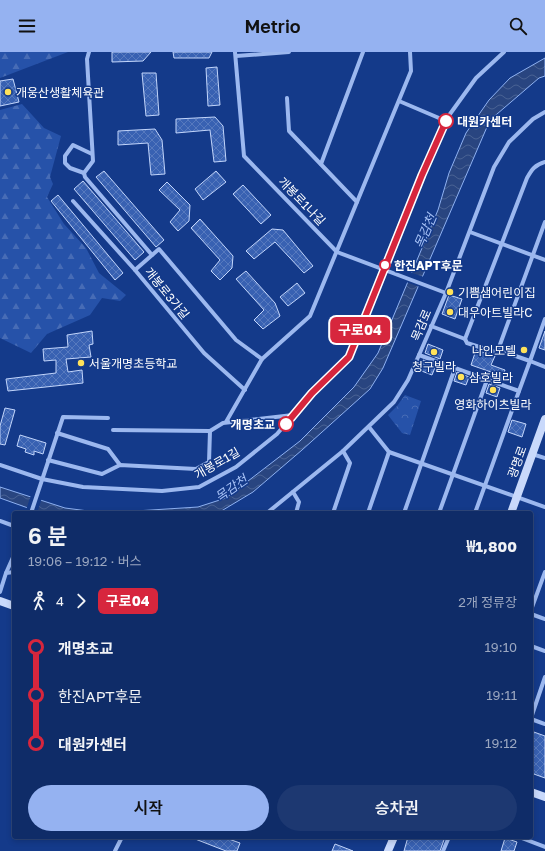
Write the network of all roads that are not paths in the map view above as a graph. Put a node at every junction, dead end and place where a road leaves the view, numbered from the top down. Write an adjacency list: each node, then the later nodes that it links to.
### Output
1 (89, 52): 11 (street)
2 (289, 52): 6 (street)
3 (363, 52): 13 (street)
4 (410, 52): 8 (street)
5 (503, 52): 10 (street, 개봉로1길)
6 (236, 54): 20 (street, 개봉로1나길)
7 (287, 98): 13 (street)
8 (398, 101): 10 (street); 16 (street)
9 (545, 112): 18 (street, 목감로)
10 (446, 121): 24 (street, 개봉로1길)
11 (92, 154): 14 (street); 14 (street)
12 (545, 162): 19 (street)
13 (321, 164): 16 (street)
14 (84, 173): 21 (street)
15 (74, 201): 25 (street)
16 (357, 202): 20 (street)
17 (545, 222): 22 (street)
18 (470, 232): 19 (street); 26 (street, 목감로)
19 (501, 244): 22 (street); 29 (street)
20 (337, 252): 24 (street, 개봉로1나길); 32 (street)
21 (152, 255): 25 (street, 개봉로3가길); 32 (street, 개봉로3가길)
22 (532, 256): 23 (street); 30 (street)
23 (545, 260)
24 (384, 269): 26 (street, 개봉로1나길); 39 (street, 개봉로1길)
25 (135, 270): 37 (street, 개봉로3가길)
26 (446, 292): 28 (street, 목감로)
27 (545, 319): 33 (street)
28 (431, 326): 29 (street); 31 (street, 목감로)
29 (465, 339): 30 (street)
30 (498, 350): 33 (street)
31 (419, 355): 35 (street); 43 (street, 목감로)
32 (262, 359): 37 (street)
33 (530, 361): 34 (street); 38 (street)
34 (545, 367)
35 (455, 368): 36 (street); 52 (street)
36 (487, 380): 38 (street); 55 (street)
37 (245, 390): 42 (street)
38 (519, 391): 57 (street)
39 (294, 415): 42 (street); 56 (street, 개봉로1길)
40 (108, 418): 46 (street)
41 (545, 419): 49 (main road, 광명로)
42 (226, 422): 45 (street)
43 (369, 427): 47 (street, 목감로); 48 (street)
44 (113, 430): 45 (street)
45 (210, 431): 54 (street)
46 (57, 433): 51 (street); 54 (street)
47 (343, 451): 58 (street, 목감로); 64 (street)
48 (389, 452): 52 (street); 65 (street)
49 (532, 454): 50 (street); 59 (main road, 광명로)
50 (545, 458)
51 (48, 460): 54 (street); 56 (street)
52 (422, 464): 55 (street); 66 (street)
53 (0, 465): 56 (street, 개봉로1길)
54 (120, 466)
55 (453, 475): 57 (street); 67 (street)
56 (41, 481): 61 (street)
57 (485, 486): 59 (street); 68 (street)
58 (293, 492): 62 (street, 목감로); 63 (street)
59 (517, 497): 60 (street); 69 (main road, 광명로)
60 (545, 507)
61 (32, 511)
62 (269, 511)
63 (297, 511)
64 (333, 511)
65 (369, 511)
66 (405, 511)
67 (439, 511)
68 (476, 511)
69 (512, 511)
70 (0, 521): 71 (street)
71 (12, 525)
72 (12, 560): 75 (street)
73 (12, 572): 75 (street)
74 (545, 572): 79 (street)
75 (6, 573): 76 (street)
76 (0, 592)
77 (0, 601): 78 (main road)
78 (12, 605)
79 (533, 605)
80 (533, 615): 81 (street)
81 (545, 619)
82 (533, 647): 83 (street)
83 (545, 651)
84 (545, 677): 85 (street)
85 (533, 713)
86 (533, 720): 87 (street)
87 (545, 724)
88 (533, 793): 89 (main road)
89 (545, 797)
90 (121, 839): 95 (street)
91 (393, 839): 96 (main road)
92 (448, 839): 97 (street)
93 (524, 839): 94 (street)
94 (545, 847)
95 (115, 851)
96 (388, 851)
97 (444, 851)

